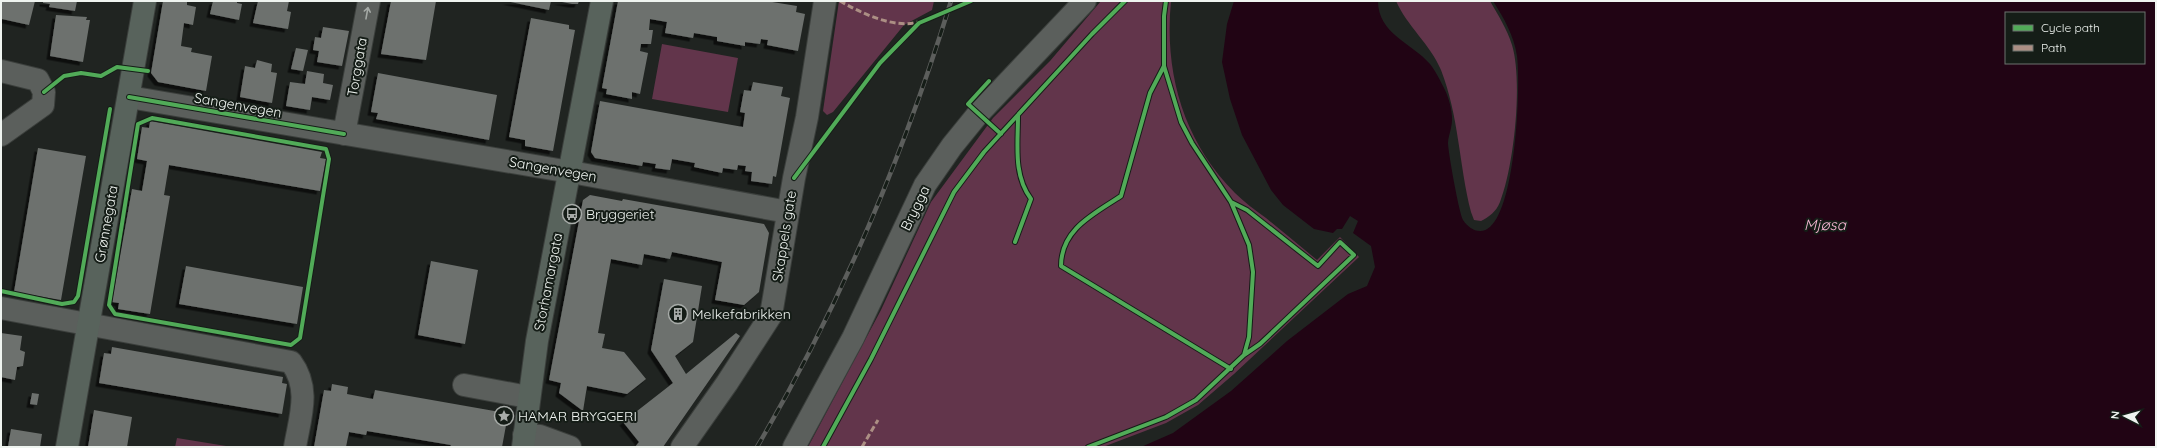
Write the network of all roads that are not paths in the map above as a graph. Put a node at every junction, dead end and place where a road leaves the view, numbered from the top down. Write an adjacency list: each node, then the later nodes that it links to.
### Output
1 (145, 1): 7 (main road, Grønnegata)
2 (369, 1): 8 (street, Torggata, one-way to 2)
3 (602, 1): 10 (main road, Storhamargata)
4 (825, 1): 11 (street, Skappels gate)
5 (1085, 1): 21 (street, Brygga)
6 (1, 71): 9 (street)
7 (129, 98): 8 (street, Sangenvegen); 13 (main road, Grønnegata)
8 (344, 134): 10 (street, Sangenvegen)
9 (1, 135)
10 (569, 172): 11 (street, Sangenvegen); 15 (main road, Storhamargata)
11 (788, 212): 20 (street, Skappels gate)
12 (1, 308): 13 (street)
13 (89, 323): 17 (main road, Grønnegata); 18 (street)
14 (464, 385): 15 (street)
15 (528, 396): 16 (main road, Storhamargata)
16 (524, 441): 19 (street)
17 (67, 447)
18 (295, 447)
19 (570, 447)
20 (682, 447)
21 (794, 447)

